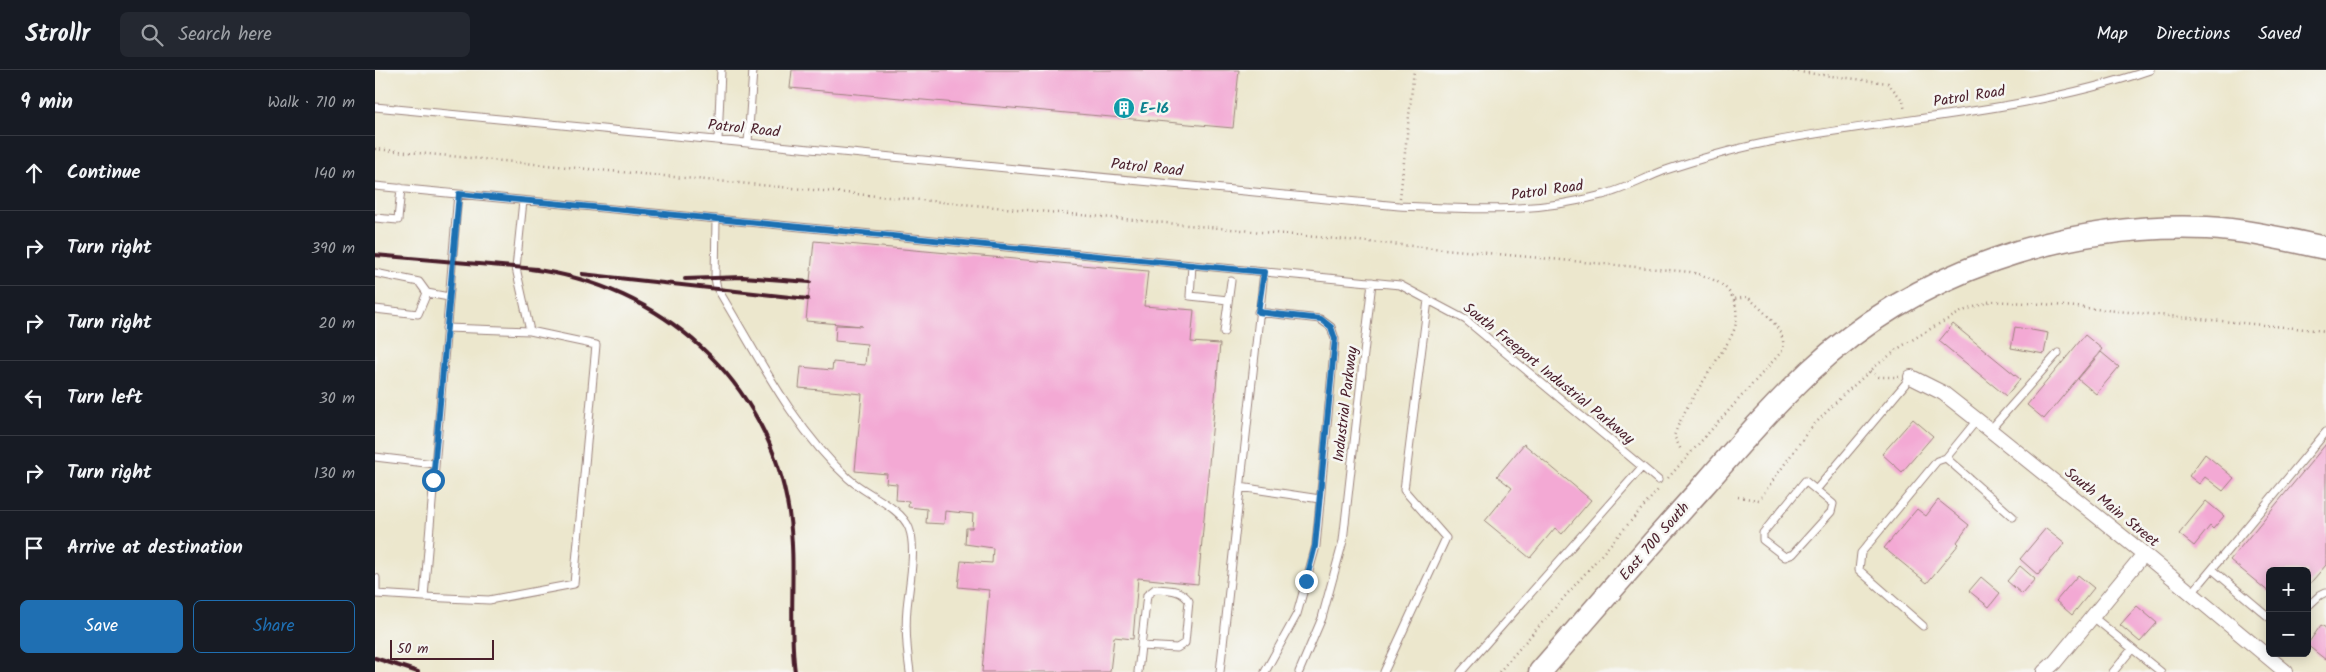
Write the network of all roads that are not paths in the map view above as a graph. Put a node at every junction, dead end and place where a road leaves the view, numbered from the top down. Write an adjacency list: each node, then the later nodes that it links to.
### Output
1 (721, 70): 5 (lane)
2 (753, 70): 6 (lane)
3 (2150, 70): 6 (lane, Patrol Road)
4 (375, 106): 5 (lane, Patrol Road)
5 (718, 140): 6 (lane, Patrol Road)
6 (749, 143)
7 (375, 186): 8 (lane, South Freeport Industrial Parkway)
8 (401, 188): 9 (lane, South Freeport Industrial Parkway); 11 (lane)
9 (459, 194): 10 (lane, South Freeport Industrial Parkway); 20 (lane)
10 (523, 201): 12 (lane, South Freeport Industrial Parkway); 26 (lane)
11 (375, 218)
12 (715, 219): 14 (lane, South Freeport Industrial Parkway); 56 (lane)
13 (2326, 248): 63 (main road, East 700 South)
14 (1193, 265): 15 (lane, South Freeport Industrial Parkway); 21 (lane)
15 (1264, 272): 18 (lane, South Freeport Industrial Parkway); 24 (lane)
16 (375, 273): 19 (lane)
17 (1231, 281): 21 (lane)
18 (1372, 282): 22 (lane, South Freeport Industrial Parkway); 60 (lane, Industrial Parkway)
19 (427, 293): 20 (lane); 23 (lane)
20 (449, 296): 25 (lane)
21 (1228, 300): 27 (lane)
22 (1428, 300): 36 (lane, South Freeport Industrial Parkway); 61 (lane)
23 (375, 309)
24 (1258, 312): 38 (lane); 40 (lane)
25 (446, 328): 26 (lane); 35 (lane)
26 (530, 331): 47 (lane)
27 (1224, 332)
28 (2058, 353): 31 (lane)
29 (1911, 377): 30 (street, South Main Street); 39 (lane)
30 (1977, 420): 31 (street, South Main Street); 34 (lane)
31 (1990, 430): 42 (street, South Main Street)
32 (2326, 432): 43 (lane)
33 (375, 457): 35 (lane)
34 (1946, 458): 41 (lane); 51 (lane)
35 (434, 464): 47 (lane)
36 (1642, 467): 37 (lane, South Freeport Industrial Parkway); 62 (lane)
37 (1660, 483)
38 (1240, 487): 40 (lane); 58 (lane)
39 (1816, 490): 39 (lane)
40 (1320, 499): 59 (lane)
41 (2013, 517)
42 (2144, 554): 46 (street, South Main Street); 50 (street)
43 (2212, 570): 46 (lane); 49 (lane)
44 (376, 578): 47 (lane)
45 (2326, 592): 48 (lane)
46 (2192, 593): 54 (street, South Main Street)
47 (424, 597)
48 (2311, 603)
49 (2266, 615)
50 (2093, 617): 53 (lane); 64 (street)
51 (1923, 626)
52 (1141, 646): 52 (lane); 57 (lane)
53 (2132, 649): 65 (lane); 66 (lane)
54 (2266, 649)
55 (2273, 657): 67 (street, South Main Street)
56 (910, 672)
57 (1138, 672)
58 (1220, 672)
59 (1265, 672)
60 (1299, 672)
61 (1384, 672)
62 (1461, 672)
63 (1540, 672)
64 (2044, 672)
65 (2113, 672)
66 (2161, 672)
67 (2286, 672)

